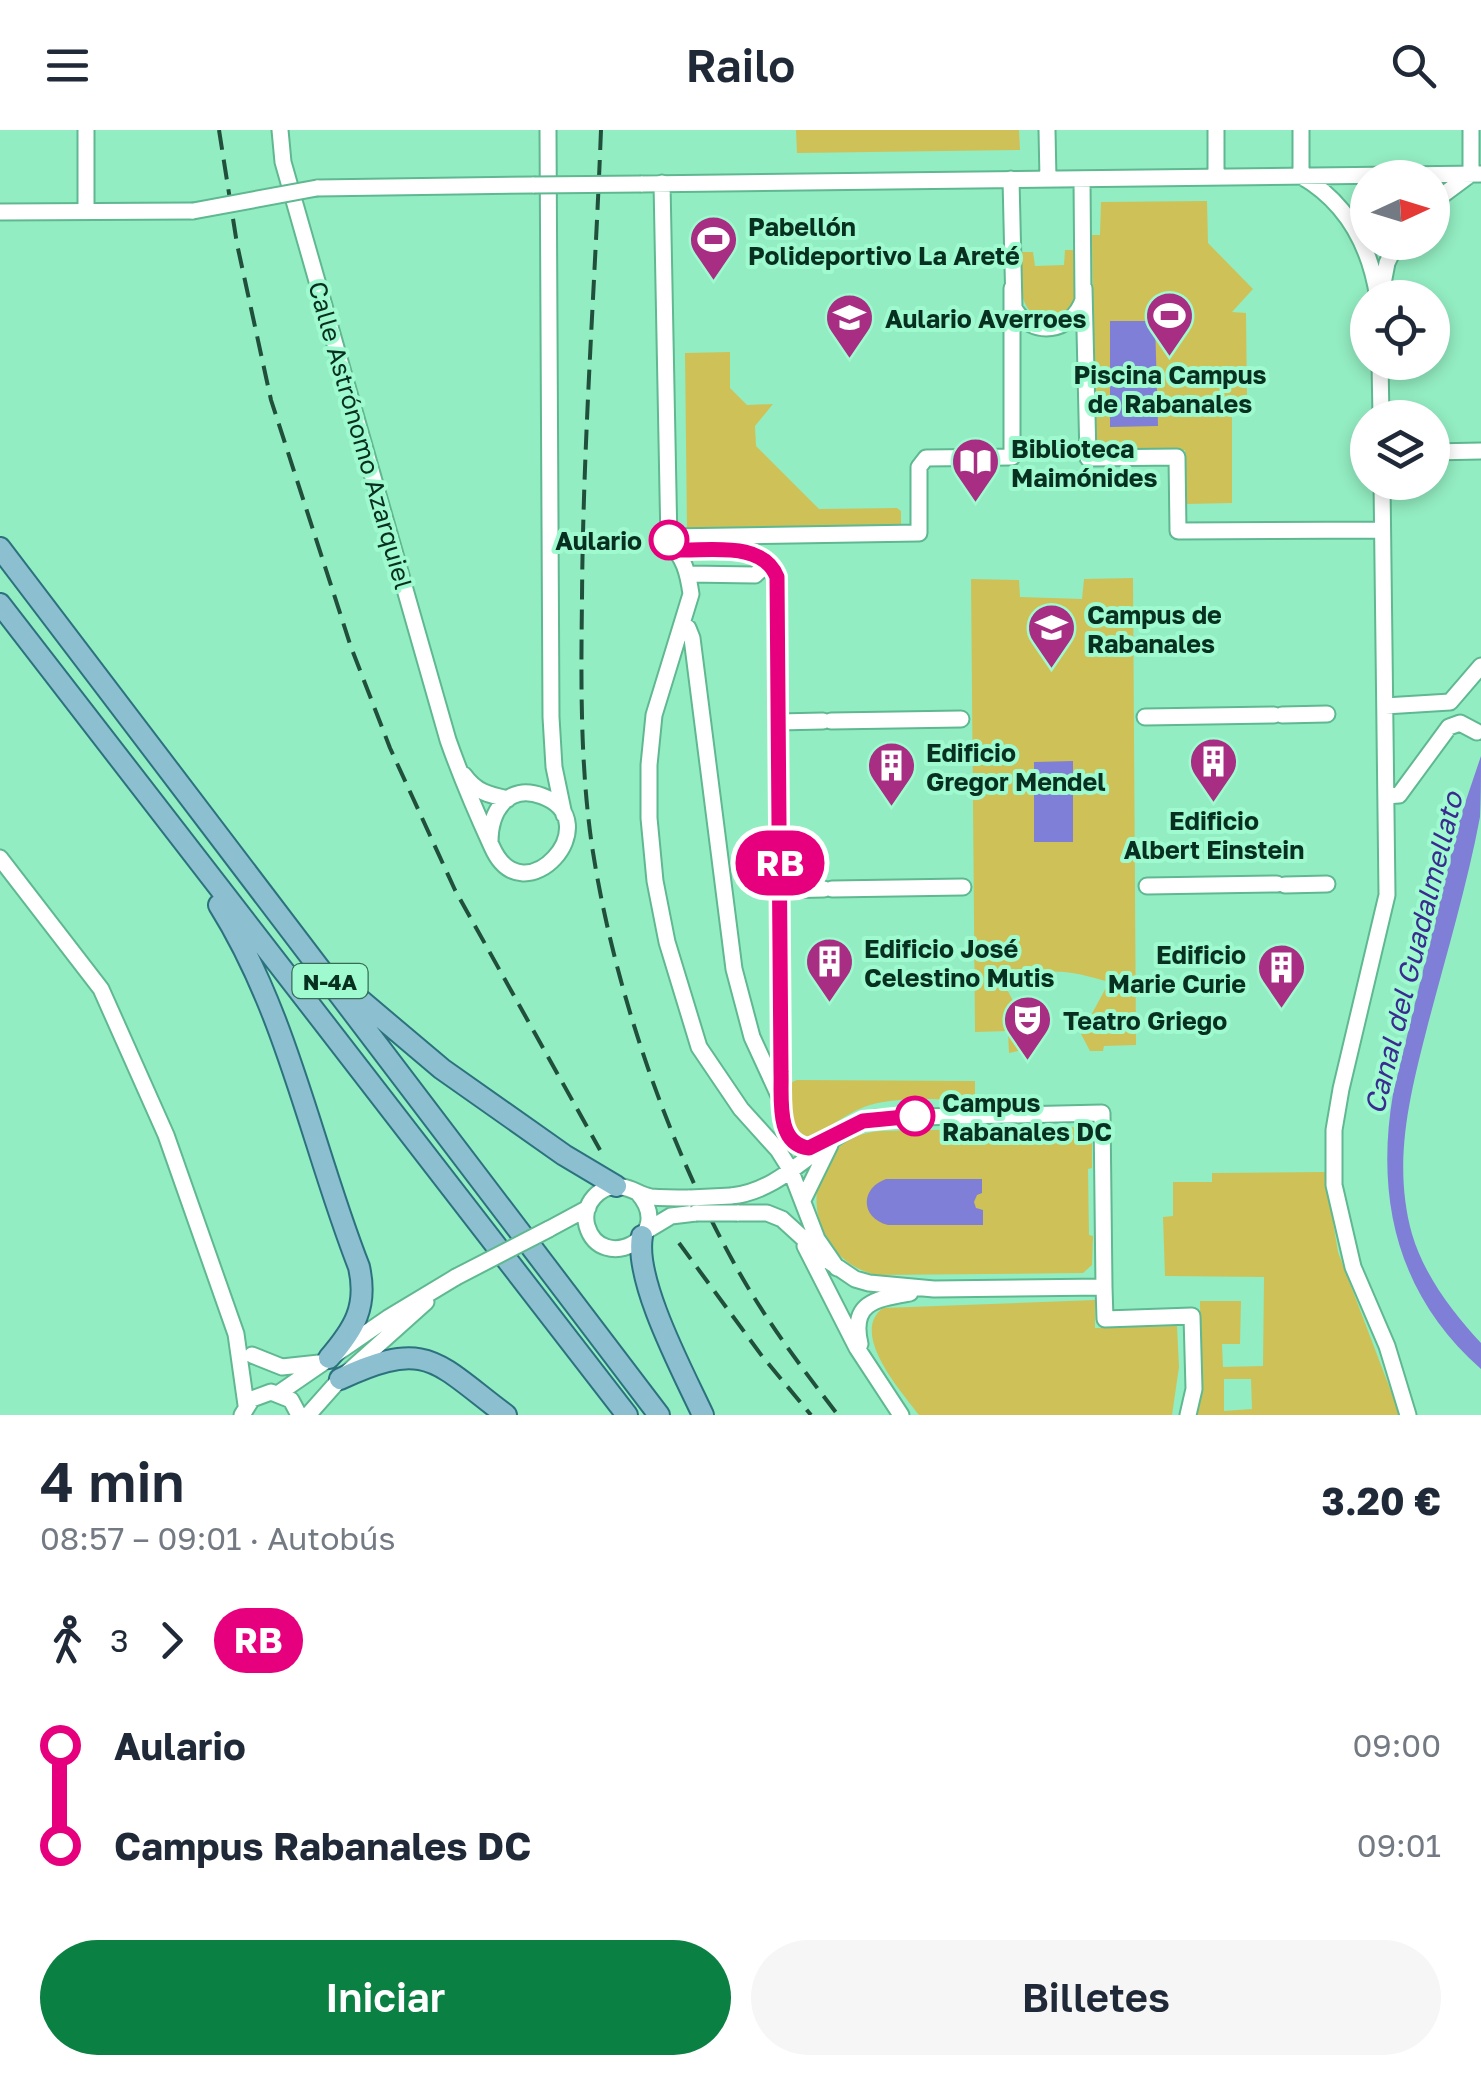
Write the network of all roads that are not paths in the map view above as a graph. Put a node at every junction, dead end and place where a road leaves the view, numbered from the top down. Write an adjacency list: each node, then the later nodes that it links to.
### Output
1 (86, 130): 17 (street)
2 (280, 130): 38 (street, Calle Astrónomo Azarquiel)
3 (548, 130): 42 (street)
4 (1048, 130): 11 (street)
5 (1216, 130): 10 (street)
6 (1301, 130): 9 (street)
7 (1471, 130): 8 (street)
8 (1476, 174): 9 (street); 15 (street)
9 (1301, 176): 10 (street); 18 (street)
10 (1216, 177): 12 (street)
11 (1048, 179): 12 (street); 13 (street)
12 (1082, 179): 20 (street)
13 (1011, 180): 14 (street); 19 (street)
14 (662, 183): 17 (street, bridge); 25 (street)
15 (1450, 192)
16 (0, 212): 17 (street)
17 (86, 212)
18 (1374, 280)
19 (1012, 288): 20 (street); 25 (street)
20 (1084, 288): 24 (street)
21 (1481, 451): 22 (street)
22 (1450, 452)
23 (1382, 500): 24 (street)
24 (1382, 530): 32 (street)
25 (674, 543): 27 (street); 28 (street)
26 (0, 548): 49 (main road, N-4A)
27 (763, 560): 28 (street); 36 (street)
28 (688, 574): 30 (street)
29 (0, 604): 39 (main road, N-4A)
30 (682, 629): 50 (street); 51 (street)
31 (1481, 666): 32 (street)
32 (1385, 706): 40 (street)
33 (1327, 714): 34 (street)
34 (1146, 717)
35 (962, 719): 36 (street)
36 (778, 722): 48 (street)
37 (1478, 732): 40 (street)
38 (448, 740): 41 (street); 43 (street)
39 (140, 787): 69 (main road); 77 (main road, N-4A)
40 (1386, 796): 82 (street)
41 (508, 799): 42 (street); 43 (street)
42 (567, 831): 43 (street)
43 (490, 842)
44 (0, 858): 67 (street)
45 (1327, 884): 46 (street)
46 (1148, 886)
47 (963, 887): 48 (street)
48 (780, 890): 50 (street)
49 (262, 892): 54 (main road); 78 (main road, N-4A)
50 (782, 1107): 51 (street); 52 (street)
51 (762, 1131): 53 (street)
52 (834, 1138): 53 (street); 56 (street); 65 (street)
53 (790, 1169): 56 (street); 57 (street, bridge)
54 (616, 1186): 55 (street); 58 (street)
55 (638, 1194): 57 (street); 61 (street)
56 (803, 1200): 63 (street)
57 (693, 1206): 61 (street); 62 (street, bridge)
58 (588, 1208): 59 (street); 60 (street)
59 (554, 1227): 60 (street); 64 (street, bridge)
60 (588, 1228): 61 (street)
61 (644, 1234): 79 (main road)
62 (798, 1234): 63 (street); 70 (street)
63 (837, 1268): 66 (street)
64 (452, 1280): 69 (street); 71 (street)
65 (1104, 1288): 66 (street); 81 (street)
66 (934, 1289): 70 (street)
67 (236, 1334): 68 (street); 73 (street)
68 (252, 1354): 69 (street); 72 (street)
69 (326, 1360): 72 (street)
70 (872, 1370): 80 (street)
71 (340, 1378): 75 (street); 76 (main road)
72 (278, 1393): 73 (street); 74 (street)
73 (244, 1410)
74 (299, 1415)
75 (308, 1415)
76 (506, 1415)
77 (627, 1415)
78 (659, 1415)
79 (703, 1415)
80 (901, 1415)
81 (1188, 1415)
82 (1408, 1415)

